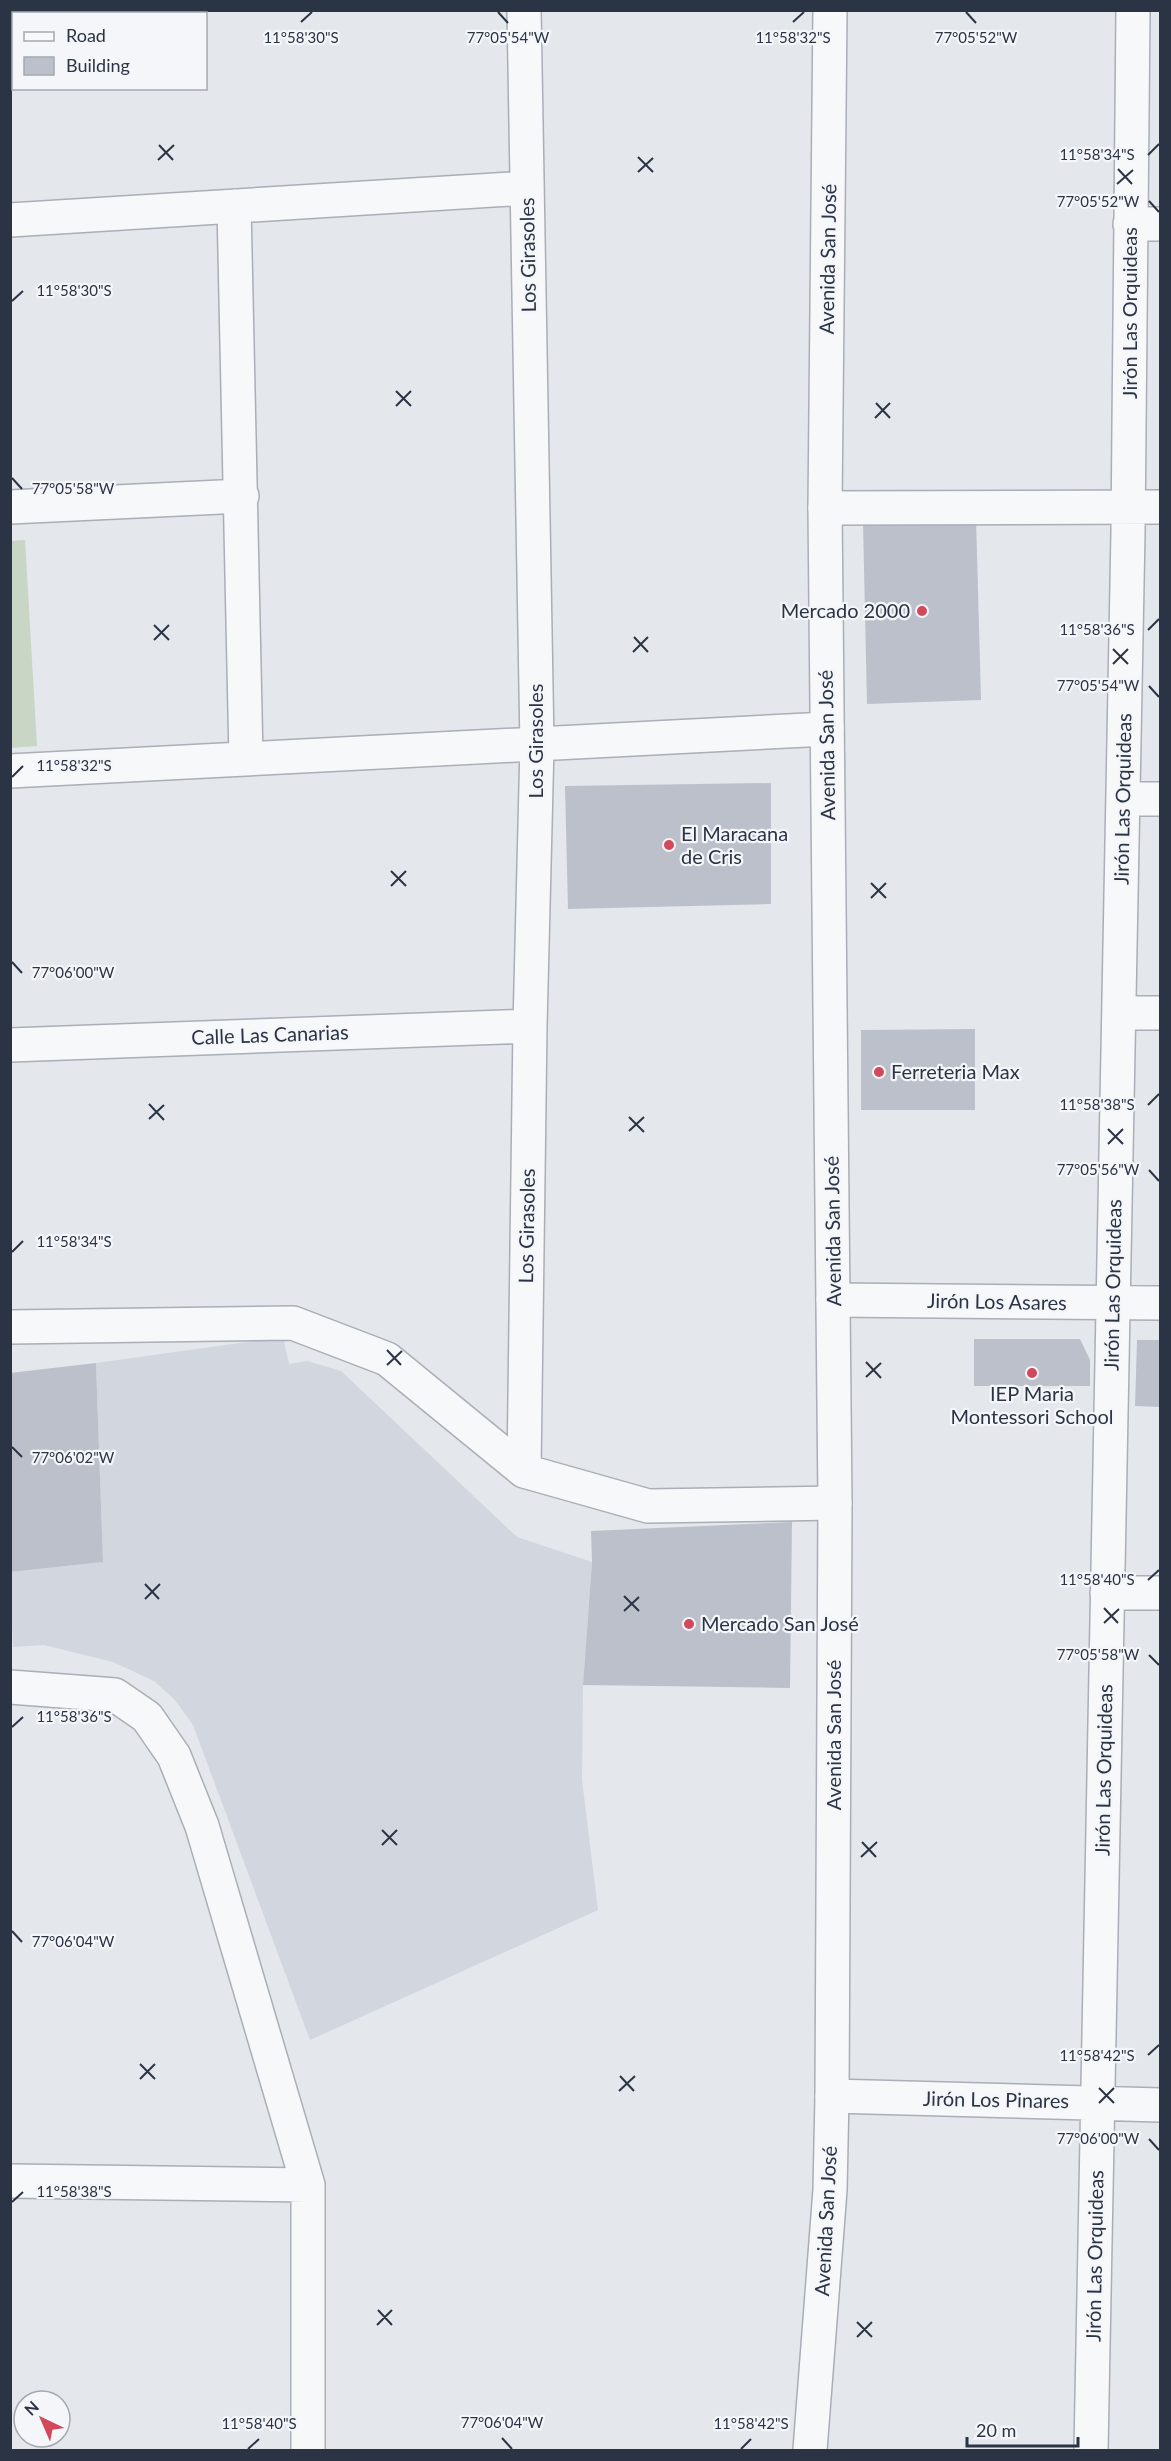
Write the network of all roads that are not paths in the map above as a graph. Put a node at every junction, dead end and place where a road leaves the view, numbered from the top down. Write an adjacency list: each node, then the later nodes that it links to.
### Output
1 (524, 10): 4 (street, Los Girasoles)
2 (830, 10): 12 (street, Avenida San José)
3 (1132, 10): 7 (street, Jirón Las Orquideas)
4 (527, 188): 5 (street); 14 (street, Los Girasoles)
5 (234, 206): 6 (street); 8 (street)
6 (10, 220)
7 (1146, 224): 10 (street, Jirón Las Orquideas)
8 (242, 496): 9 (street); 15 (street)
9 (10, 507)
10 (1128, 507): 11 (street); 12 (street); 17 (street, Jirón Las Orquideas)
11 (1161, 507)
12 (825, 508): 13 (street, Avenida San José)
13 (827, 729): 14 (street); 23 (street, Avenida San José)
14 (537, 745): 15 (street); 21 (street, Los Girasoles)
15 (246, 759): 16 (street)
16 (10, 771)
17 (1123, 799): 18 (street); 19 (street, Jirón Las Orquideas)
18 (1161, 799)
19 (1119, 1013): 20 (street); 24 (street, Jirón Las Orquideas)
20 (1161, 1013)
21 (530, 1026): 22 (street, Calle Las Canarias); 27 (street, Los Girasoles)
22 (10, 1045)
23 (833, 1300): 24 (street, Jirón Los Asares); 28 (street, Avenida San José)
24 (1113, 1303): 25 (street, Jirón Los Asares); 29 (street, Jirón Las Orquideas)
25 (1161, 1304)
26 (10, 1327): 27 (street)
27 (524, 1471): 28 (street)
28 (835, 1503): 32 (street, Avenida San José)
29 (1107, 1593): 30 (street); 33 (street, Jirón Las Orquideas)
30 (1161, 1593)
31 (10, 1688): 36 (street)
32 (832, 2096): 33 (street, Jirón Los Pinares); 38 (street, Avenida San José)
33 (1098, 2103): 34 (street, Jirón Los Pinares); 39 (street, Jirón Las Orquideas)
34 (1161, 2104)
35 (10, 2181): 36 (street)
36 (308, 2185): 37 (street)
37 (308, 2451)
38 (810, 2451)
39 (1091, 2451)

